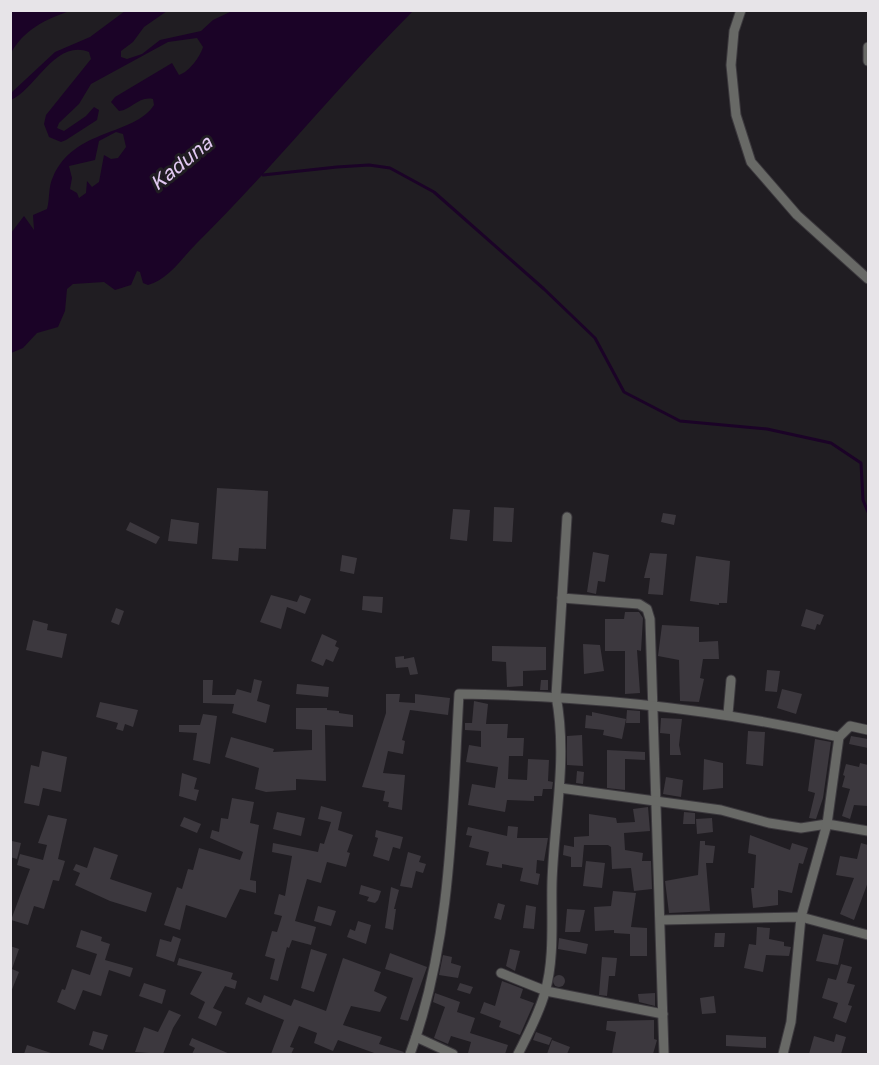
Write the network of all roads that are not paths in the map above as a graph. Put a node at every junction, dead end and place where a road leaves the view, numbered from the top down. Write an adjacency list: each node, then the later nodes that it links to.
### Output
1 (741, 10): 4 (street)
2 (868, 47): 3 (street)
3 (868, 61)
4 (868, 279)
5 (567, 517): 6 (street)
6 (562, 598): 8 (street); 9 (street)
7 (731, 680): 10 (street)
8 (556, 696): 9 (street); 13 (street); 23 (street)
9 (653, 705): 10 (street); 14 (street)
10 (728, 714): 12 (street)
11 (868, 730): 12 (street)
12 (839, 736): 15 (street)
13 (560, 788): 14 (street); 21 (street)
14 (656, 801): 15 (street); 18 (street)
15 (827, 824): 16 (street); 17 (street)
16 (868, 831)
17 (801, 917): 18 (street); 19 (street); 28 (street)
18 (661, 920): 22 (street)
19 (868, 934)
20 (501, 973): 21 (street)
21 (546, 991): 22 (street); 26 (street)
22 (663, 1014): 27 (street)
23 (417, 1037): 24 (street); 25 (street)
24 (410, 1054)
25 (453, 1054)
26 (518, 1054)
27 (664, 1054)
28 (783, 1054)

